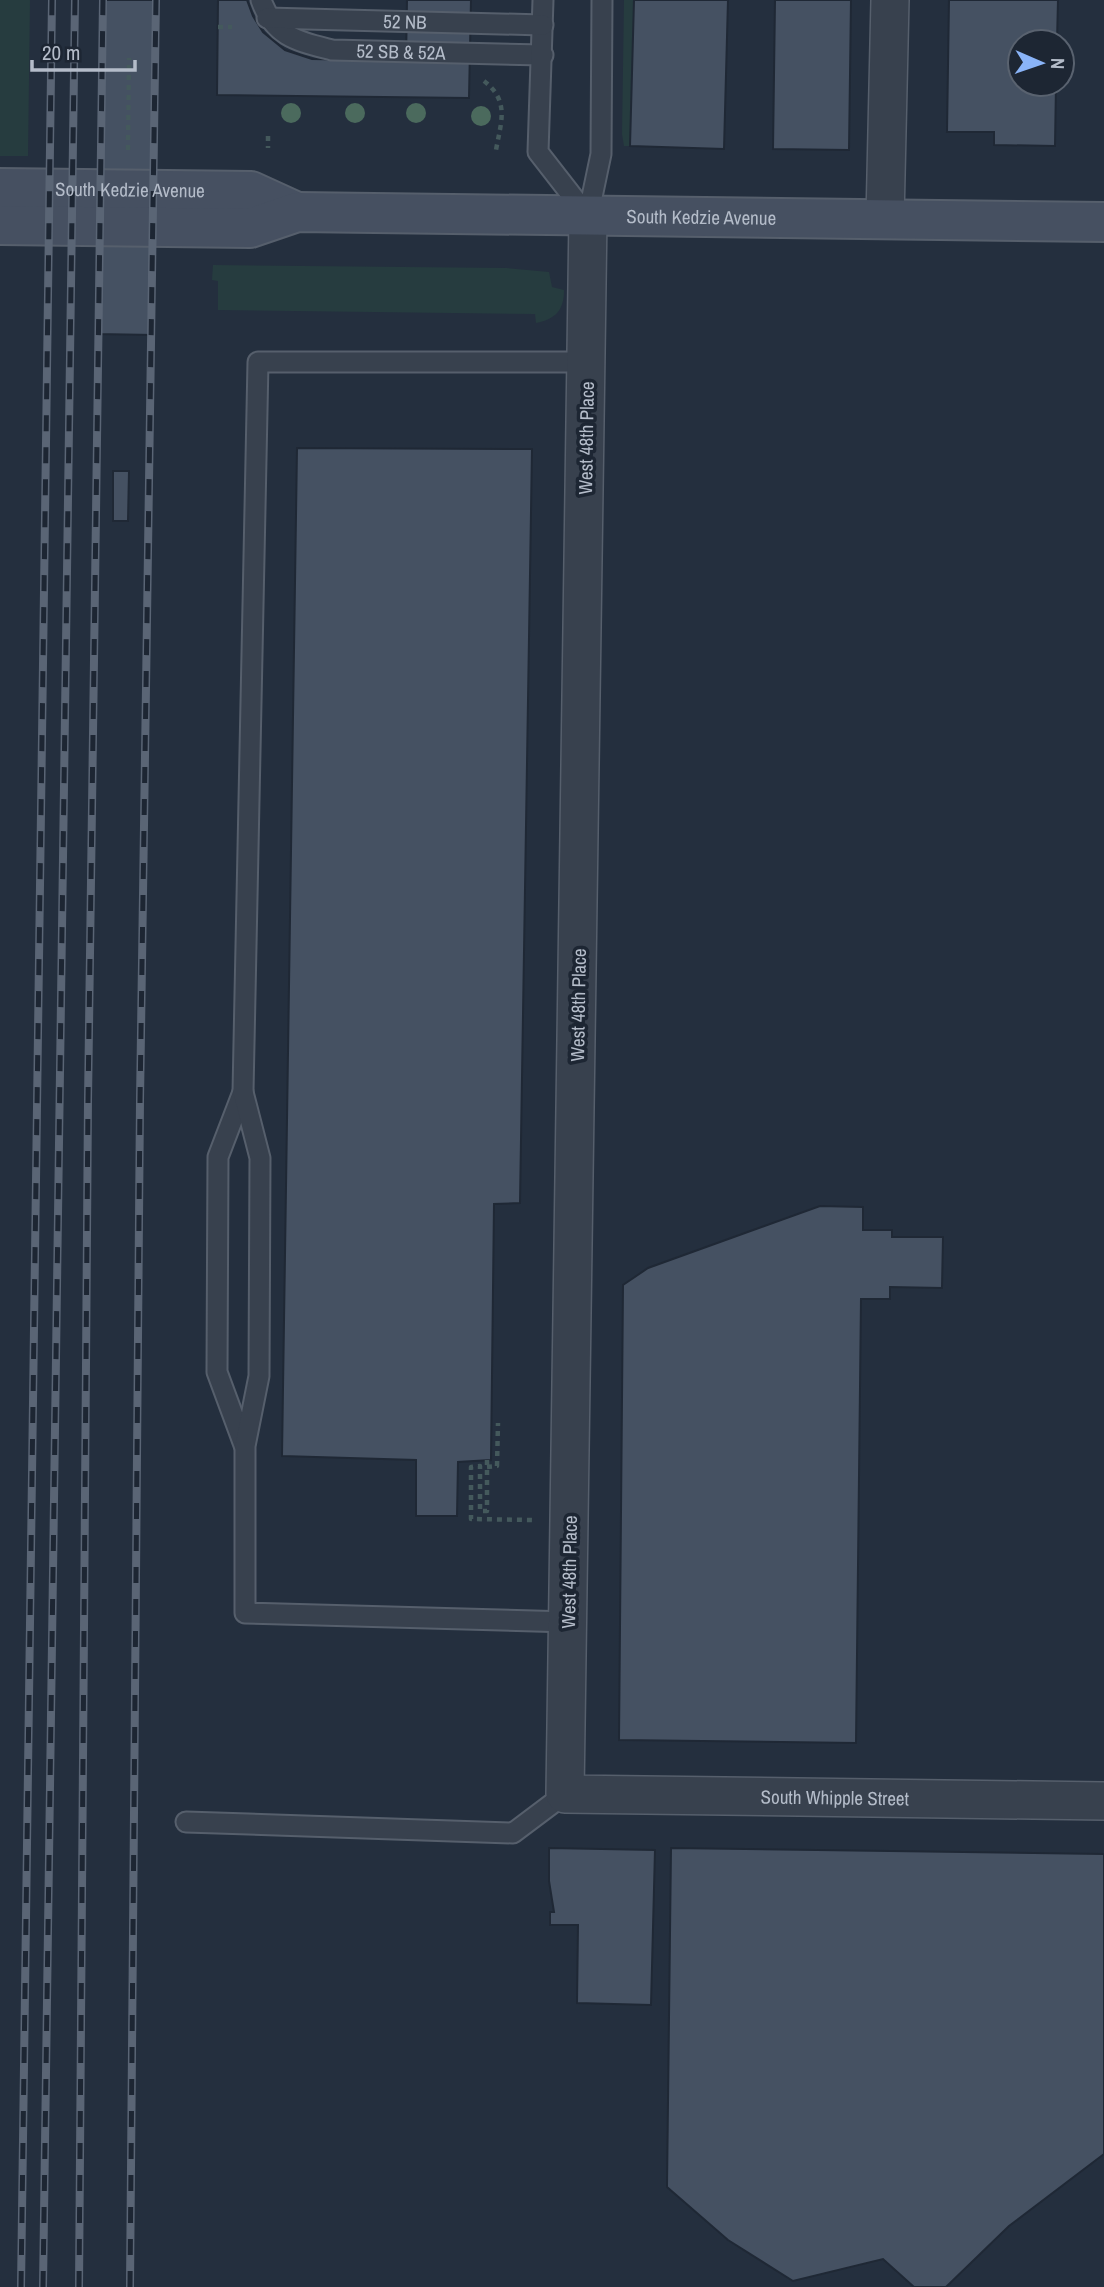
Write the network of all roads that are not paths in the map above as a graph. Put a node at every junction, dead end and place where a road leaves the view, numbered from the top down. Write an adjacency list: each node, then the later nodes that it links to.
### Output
1 (542, 0): 5 (lane)
2 (602, 0): 9 (lane)
3 (890, 0): 10 (street)
4 (264, 9): 5 (lane, 52 NB); 6 (lane, 52 SB & 52A)
5 (542, 25): 6 (lane)
6 (543, 55): 9 (lane)
7 (0, 188): 8 (main road, South Kedzie Avenue)
8 (297, 212): 9 (main road, South Kedzie Avenue); 12 (main road, South Kedzie Avenue)
9 (588, 216): 10 (main road, South Kedzie Avenue); 13 (street, West 48th Place)
10 (885, 219): 11 (main road, South Kedzie Avenue)
11 (1104, 222)
12 (0, 225)
13 (587, 362): 14 (lane); 16 (street, West 48th Place)
14 (243, 1092): 15 (lane); 15 (lane)
15 (245, 1446): 16 (lane)
16 (569, 1622): 17 (street, West 48th Place)
17 (565, 1794): 18 (street, South Whipple Street); 19 (lane)
18 (1104, 1801)
19 (186, 1822)

